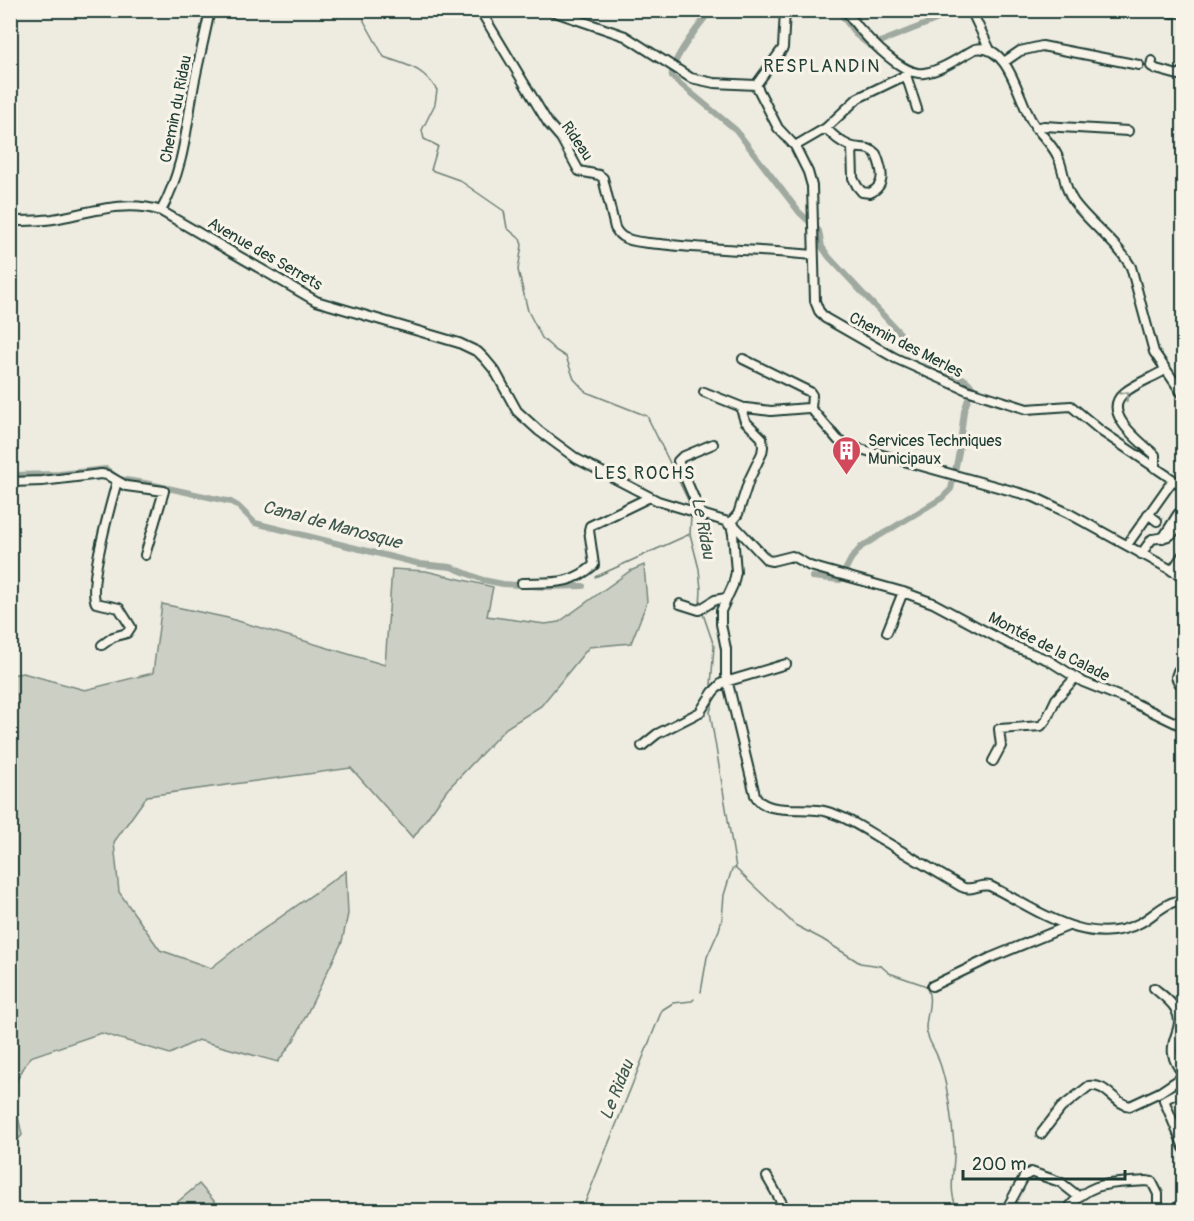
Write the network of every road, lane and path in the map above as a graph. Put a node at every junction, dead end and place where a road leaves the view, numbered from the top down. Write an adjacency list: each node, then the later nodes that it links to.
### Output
1 (210, 10): 24 (street, Chemin du Ridau)
2 (480, 10): 26 (street, Rideau)
3 (549, 10): 15 (street)
4 (785, 10): 15 (street)
5 (846, 10): 14 (street)
6 (971, 10): 9 (street)
7 (1168, 10): 8 (street)
8 (1184, 13)
9 (989, 48): 11 (street); 14 (street)
10 (1152, 61): 13 (street)
11 (1004, 62): 12 (street); 17 (street)
12 (1139, 65)
13 (1184, 70)
14 (908, 73): 16 (street); 18 (street)
15 (756, 86): 22 (street, Chemin des Merles)
16 (918, 108)
17 (1035, 128): 19 (street); 21 (street)
18 (826, 129): 22 (street); 23 (street)
19 (1128, 131)
20 (1095, 133): 21 (street)
21 (1042, 136): 28 (street)
22 (795, 146): 26 (street, Chemin des Merles)
23 (852, 147): 23 (street)
24 (161, 211): 25 (street, Avenue des Serrets); 40 (street, Avenue des Serrets)
25 (10, 221)
26 (813, 255): 34 (street, Chemin des Merles)
27 (743, 359): 32 (street)
28 (1165, 370): 30 (street); 34 (street, one-way to 28)
29 (704, 392): 31 (street)
30 (1184, 396)
31 (744, 408): 32 (street); 45 (street)
32 (811, 409): 47 (street)
33 (713, 444): 42 (street)
34 (1155, 468): 36 (street, Chemin des Merles)
35 (112, 476): 37 (street); 50 (street); 58 (street)
36 (1173, 480): 38 (street, Chemin des Merles); 39 (street)
37 (10, 482)
38 (1184, 487)
39 (1166, 490): 41 (street); 43 (street)
40 (650, 497): 42 (street, Avenue des Serrets); 53 (street)
41 (1173, 497)
42 (694, 511): 45 (street, Avenue des Serrets)
43 (1148, 514): 44 (street); 47 (street)
44 (1157, 521)
45 (731, 523): 54 (street, Montée de la Calade); 55 (street)
46 (1175, 526): 49 (street)
47 (1126, 545): 49 (street)
48 (1184, 553): 51 (street)
49 (1141, 554): 51 (street)
50 (145, 555)
51 (1172, 571): 52 (street)
52 (1184, 577)
53 (522, 584)
54 (903, 592): 57 (street); 61 (street, Montée de la Calade)
55 (726, 598): 56 (street); 62 (street)
56 (680, 604)
57 (887, 632)
58 (102, 645)
59 (786, 664): 62 (street)
60 (1183, 669): 63 (street)
61 (1076, 678): 64 (street, Montée de la Calade); 66 (street)
62 (726, 681): 65 (street); 68 (street)
63 (1184, 684)
64 (1184, 727)
65 (642, 746)
66 (993, 761)
67 (1184, 901): 68 (street)
68 (1068, 926): 69 (street)
69 (932, 986)
70 (1154, 988): 71 (street)
71 (1184, 1076): 73 (street)
72 (1184, 1089): 74 (street)
73 (1041, 1134)
74 (1184, 1148)
75 (767, 1177): 77 (street)
76 (1079, 1197): 78 (street); 79 (street); 80 (street)
77 (786, 1210)
78 (1006, 1210)
79 (1067, 1210)
80 (1158, 1210)

